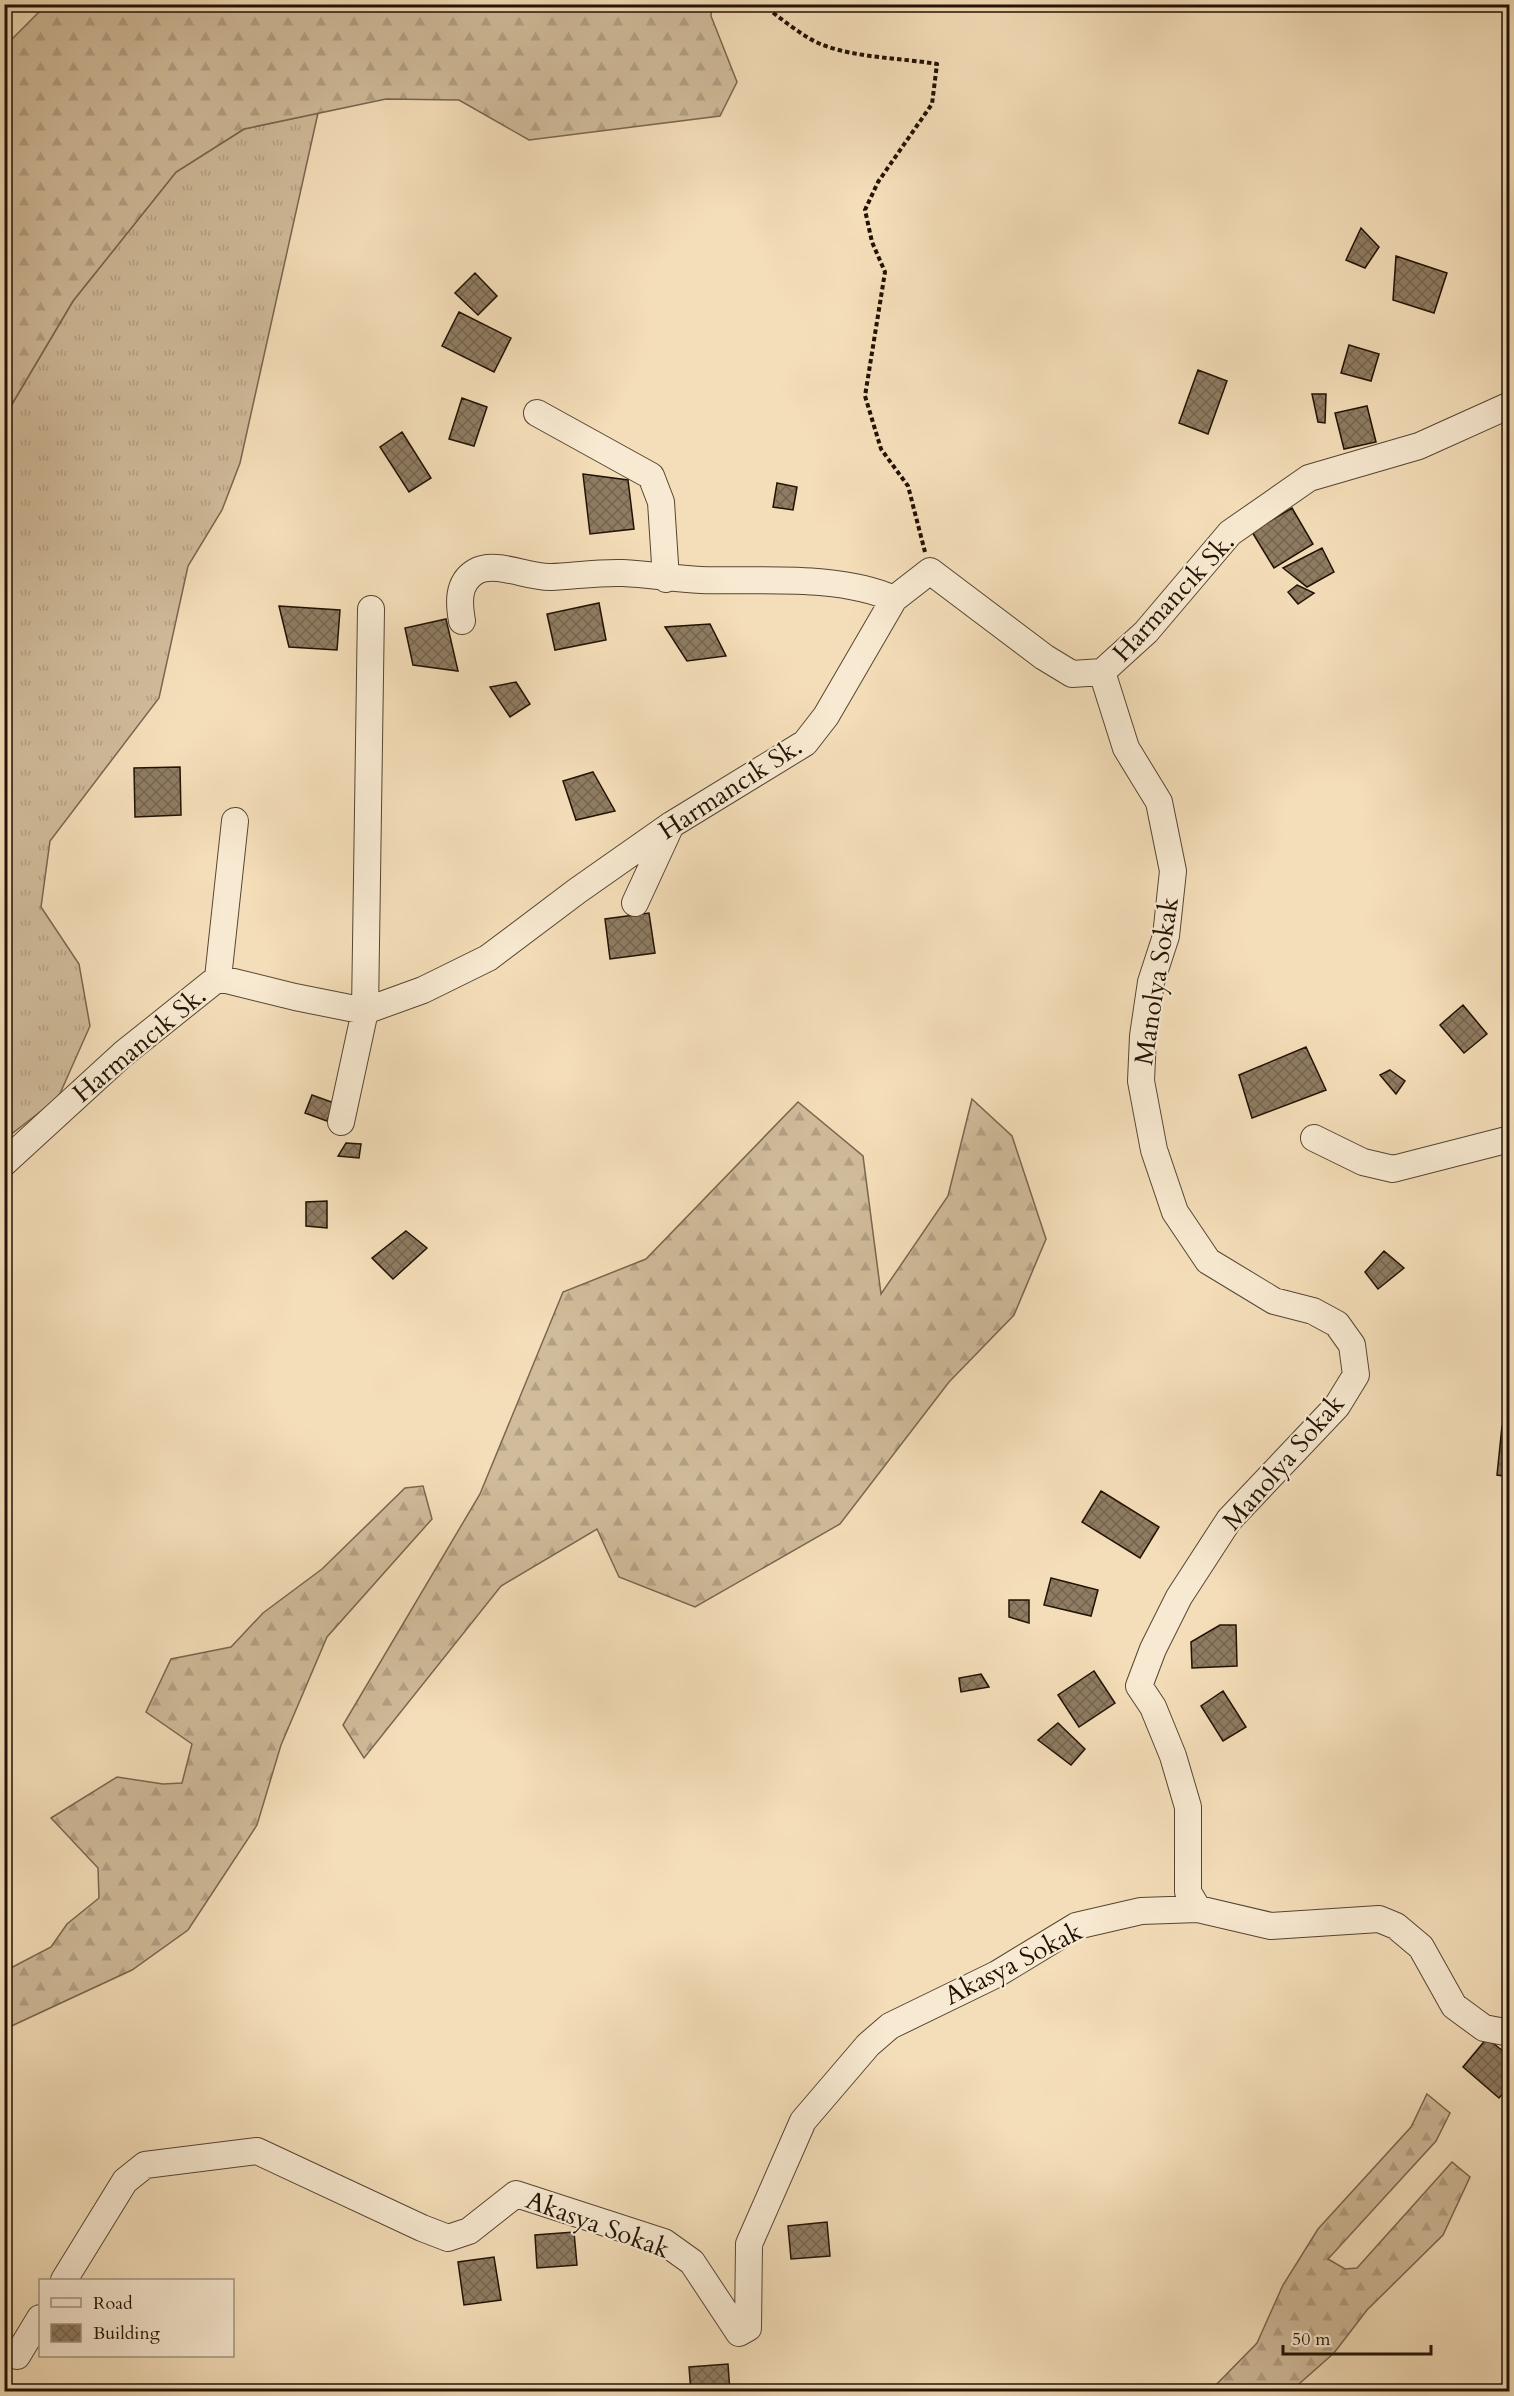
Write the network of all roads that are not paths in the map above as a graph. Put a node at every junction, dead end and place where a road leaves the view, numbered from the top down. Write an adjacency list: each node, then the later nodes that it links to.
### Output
1 (1509, 405): 7 (street, Harmancık Sk.)
2 (537, 414): 3 (street)
3 (666, 579): 4 (street); 6 (street)
4 (894, 599): 7 (street, Harmancık Sk.); 9 (street, Harmancık Sk.)
5 (371, 609): 12 (street)
6 (462, 621)
7 (1101, 672): 17 (street, Manolya Sokak)
8 (235, 821): 11 (street)
9 (671, 825): 10 (street); 12 (street, Harmancık Sk.)
10 (635, 903)
11 (218, 978): 12 (street, Harmancık Sk.); 16 (street, Harmancık Sk.)
12 (365, 1011): 13 (street)
13 (341, 1122)
14 (1314, 1138): 15 (street)
15 (1509, 1139)
16 (4, 1163)
17 (1198, 1909): 18 (street, Akasya Sokak); 19 (street, Akasya Sokak)
18 (1509, 2033)
19 (65, 2279)
20 (39, 2320): 21 (street)
21 (17, 2356)

